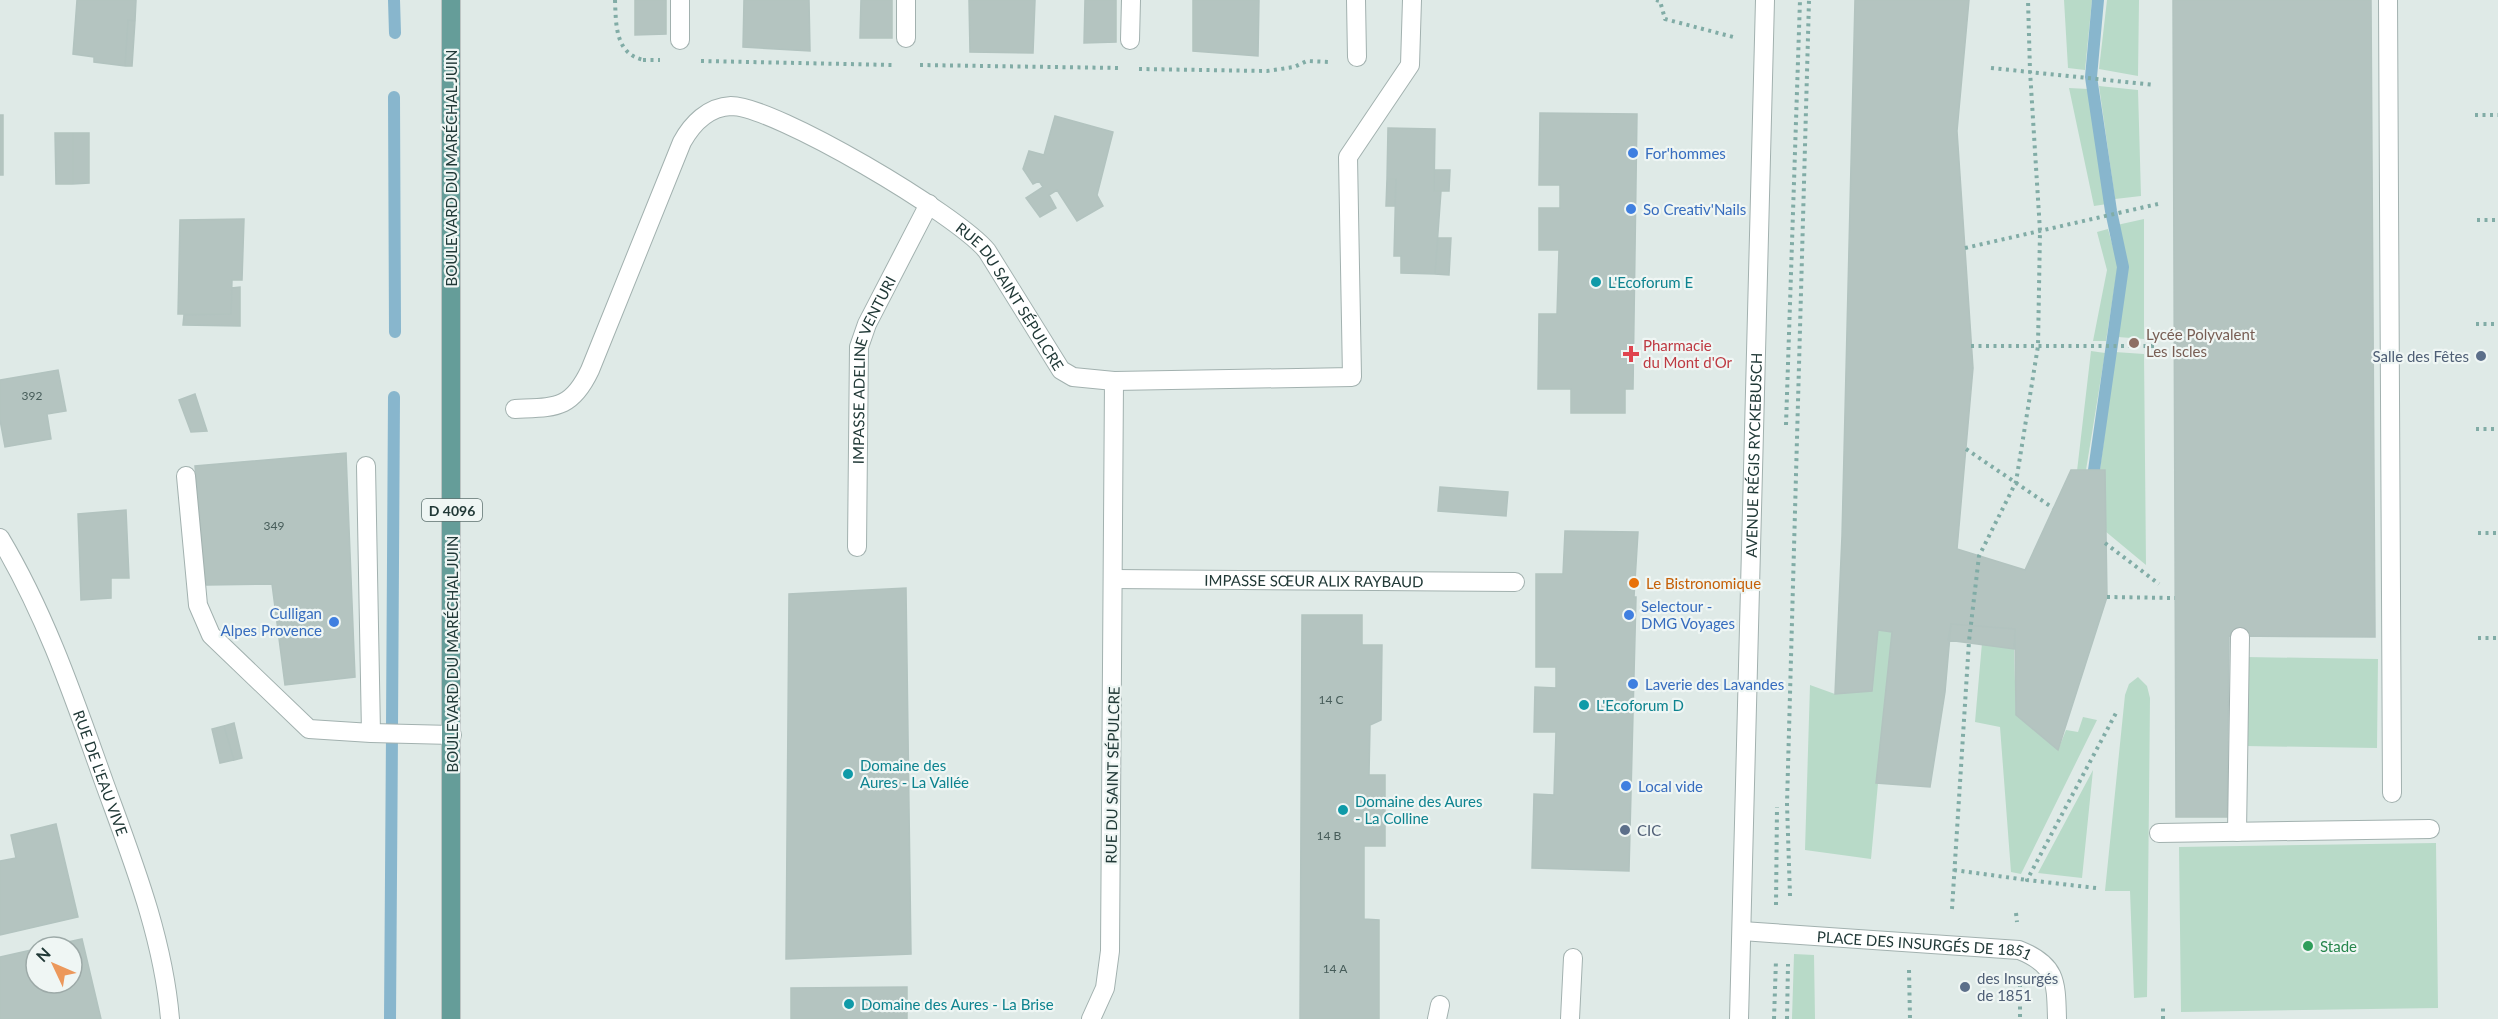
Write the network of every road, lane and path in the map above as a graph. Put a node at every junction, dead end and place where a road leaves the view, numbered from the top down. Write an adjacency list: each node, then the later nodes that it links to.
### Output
1 (451, 0): 67 (main road, BOULEVARD DU MARÉCHAL JUIN / D 4096)
2 (615, 0): 18 (path)
3 (681, 0): 16 (street)
4 (906, 0): 15 (street)
5 (1131, 0): 17 (street)
6 (1356, 0): 19 (street)
7 (1412, 0): 42 (street)
8 (1656, 0): 14 (path)
9 (1765, 0): 78 (street, AVENUE RÉGIS RYCKEBUSCH)
10 (1800, 0): 44 (path)
11 (1809, 0): 76 (path)
12 (2028, 0): 27 (path)
13 (2388, 0): 68 (street)
14 (1709, 30)
15 (906, 38)
16 (680, 40): 18 (path)
17 (1130, 40)
18 (643, 60): 20 (path)
19 (1349, 60): 26 (path)
20 (666, 61)
21 (690, 61): 22 (path)
22 (902, 65)
23 (914, 65): 25 (path)
24 (1991, 68): 27 (path)
25 (1126, 69)
26 (1138, 69)
27 (2030, 72): 28 (path); 35 (path)
28 (2155, 85)
29 (2475, 115): 30 (path)
30 (2498, 115)
31 (929, 204): 42 (street, RUE DU SAINT SÉPULCRE); 43 (street, RUE DU SAINT SÉPULCRE); 56 (street, IMPASSE ADELINE VENTURI)
32 (2158, 204): 35 (path)
33 (2477, 220): 34 (path)
34 (2498, 220)
35 (2040, 231): 36 (path); 40 (path)
36 (1965, 248)
37 (2476, 324): 38 (path)
38 (2498, 324)
39 (1971, 346): 40 (path)
40 (2038, 346): 41 (path); 50 (path)
41 (2158, 346)
42 (1114, 381): 57 (street, RUE DU SAINT SÉPULCRE)
43 (515, 409)
44 (1786, 427)
45 (2476, 429): 46 (path)
46 (2498, 429)
47 (1966, 449): 50 (path)
48 (366, 466): 66 (street)
49 (186, 476): 66 (street)
50 (2016, 482): 51 (path); 73 (path)
51 (2053, 508)
52 (2478, 533): 53 (path)
53 (2498, 533)
54 (0, 538): 83 (street, RUE DE L'EAU VIVE)
55 (2106, 543): 59 (path)
56 (857, 547)
57 (1113, 579): 58 (street, IMPASSE SŒUR ALIX RAYBAUD); 85 (street, RUE DU SAINT SÉPULCRE)
58 (1515, 582)
59 (2159, 584)
60 (2107, 597): 61 (path)
61 (2175, 598)
62 (2240, 637): 71 (street)
63 (2478, 638): 64 (path)
64 (2498, 638)
65 (2115, 713): 74 (path)
66 (371, 733): 67 (street)
67 (452, 735): 84 (main road, BOULEVARD DU MARÉCHAL JUIN / D 4096)
68 (2392, 794)
69 (1777, 801): 79 (path)
70 (2430, 829): 71 (street)
71 (2236, 832): 72 (street)
72 (2160, 833)
73 (1953, 870): 74 (path); 77 (path)
74 (2027, 880): 75 (path)
75 (2096, 888)
76 (1790, 896)
77 (1952, 909)
78 (1742, 931): 79 (street, PLACE DES INSURGÉS DE 1851); 87 (street, AVENUE RÉGIS RYCKEBUSCH)
79 (1777, 934): 88 (path); 90 (street, PLACE DES INSURGÉS DE 1851)
80 (1573, 958): 86 (street)
81 (1788, 964): 89 (path)
82 (2163, 1006): 91 (path)
83 (170, 1019)
84 (451, 1019)
85 (1091, 1019)
86 (1570, 1019)
87 (1739, 1019)
88 (1774, 1019)
89 (1787, 1019)
90 (2057, 1019)
91 (2163, 1019)

